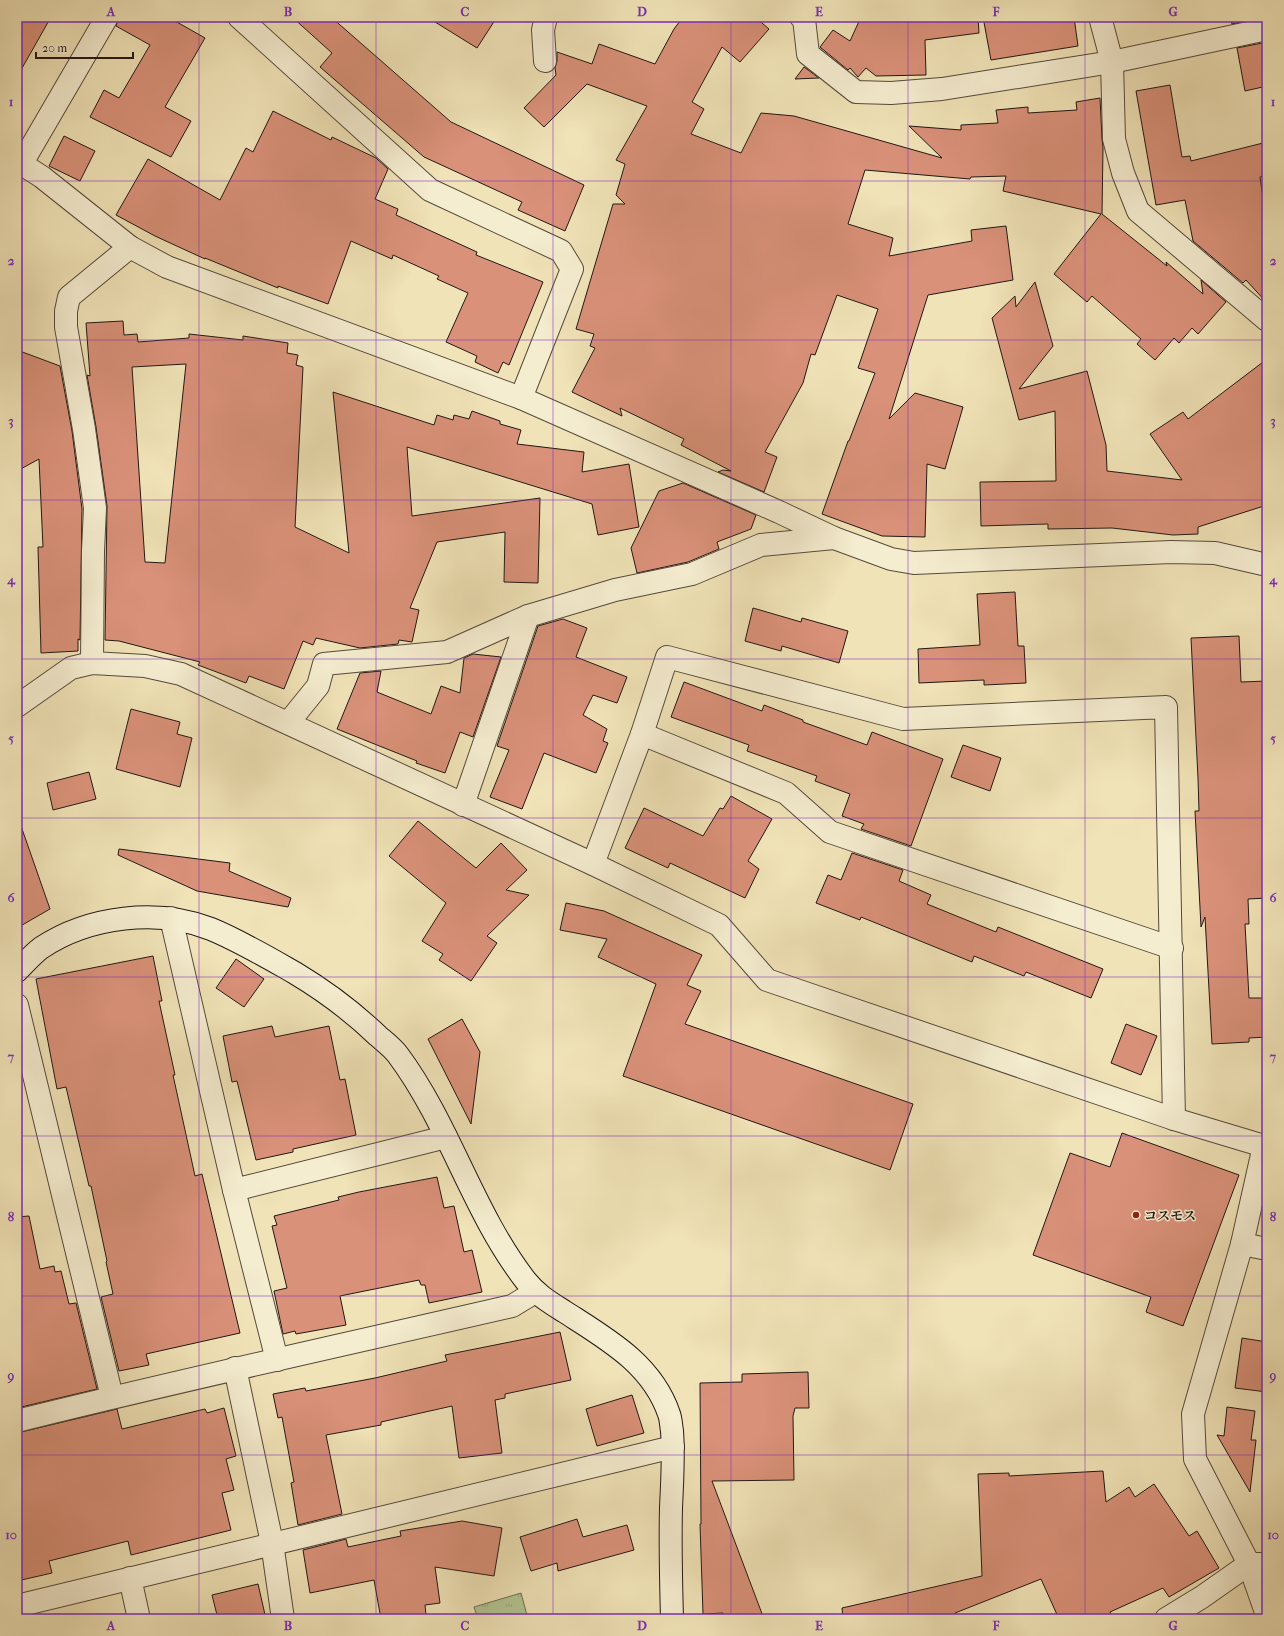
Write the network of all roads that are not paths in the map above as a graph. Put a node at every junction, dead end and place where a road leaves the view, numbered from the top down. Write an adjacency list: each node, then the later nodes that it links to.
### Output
1 (107, 17): 9 (street)
2 (239, 17): 12 (street)
3 (546, 17): 7 (street)
4 (801, 17): 8 (street)
5 (1100, 17): 8 (street)
6 (1267, 29): 8 (street)
7 (546, 61)
8 (1112, 62): 11 (street)
9 (20, 162): 10 (street)
10 (130, 247): 12 (street); 16 (street)
11 (1267, 320)
12 (521, 398): 13 (street)
13 (834, 538): 14 (street); 15 (street)
14 (1267, 565)
15 (528, 616): 18 (street); 20 (street)
16 (92, 664): 17 (street); 18 (street)
17 (17, 706)
18 (288, 723): 20 (street)
19 (642, 734): 21 (street); 23 (street); 23 (street)
20 (463, 805): 21 (street)
21 (593, 864): 26 (street)
22 (171, 918): 24 (street); 27 (street); 29 (street)
23 (1172, 948): 26 (street)
24 (17, 971)
25 (17, 1005): 35 (street)
26 (1174, 1119): 28 (street)
27 (446, 1136): 29 (street); 32 (street)
28 (1266, 1145): 30 (street)
29 (234, 1190): 33 (street)
30 (1242, 1244): 31 (street); 39 (street)
31 (1267, 1249)
32 (535, 1292): 33 (street); 37 (street)
33 (277, 1360): 34 (street)
34 (235, 1368): 35 (street); 38 (street)
35 (112, 1397): 36 (street)
36 (17, 1422)
37 (673, 1447): 38 (street); 45 (street)
38 (272, 1543): 40 (street); 44 (street)
39 (1258, 1564): 42 (street); 46 (street)
40 (130, 1578): 41 (street); 43 (street)
41 (17, 1606)
42 (1267, 1615)
43 (140, 1619)
44 (283, 1619)
45 (672, 1619)
46 (1166, 1619)

